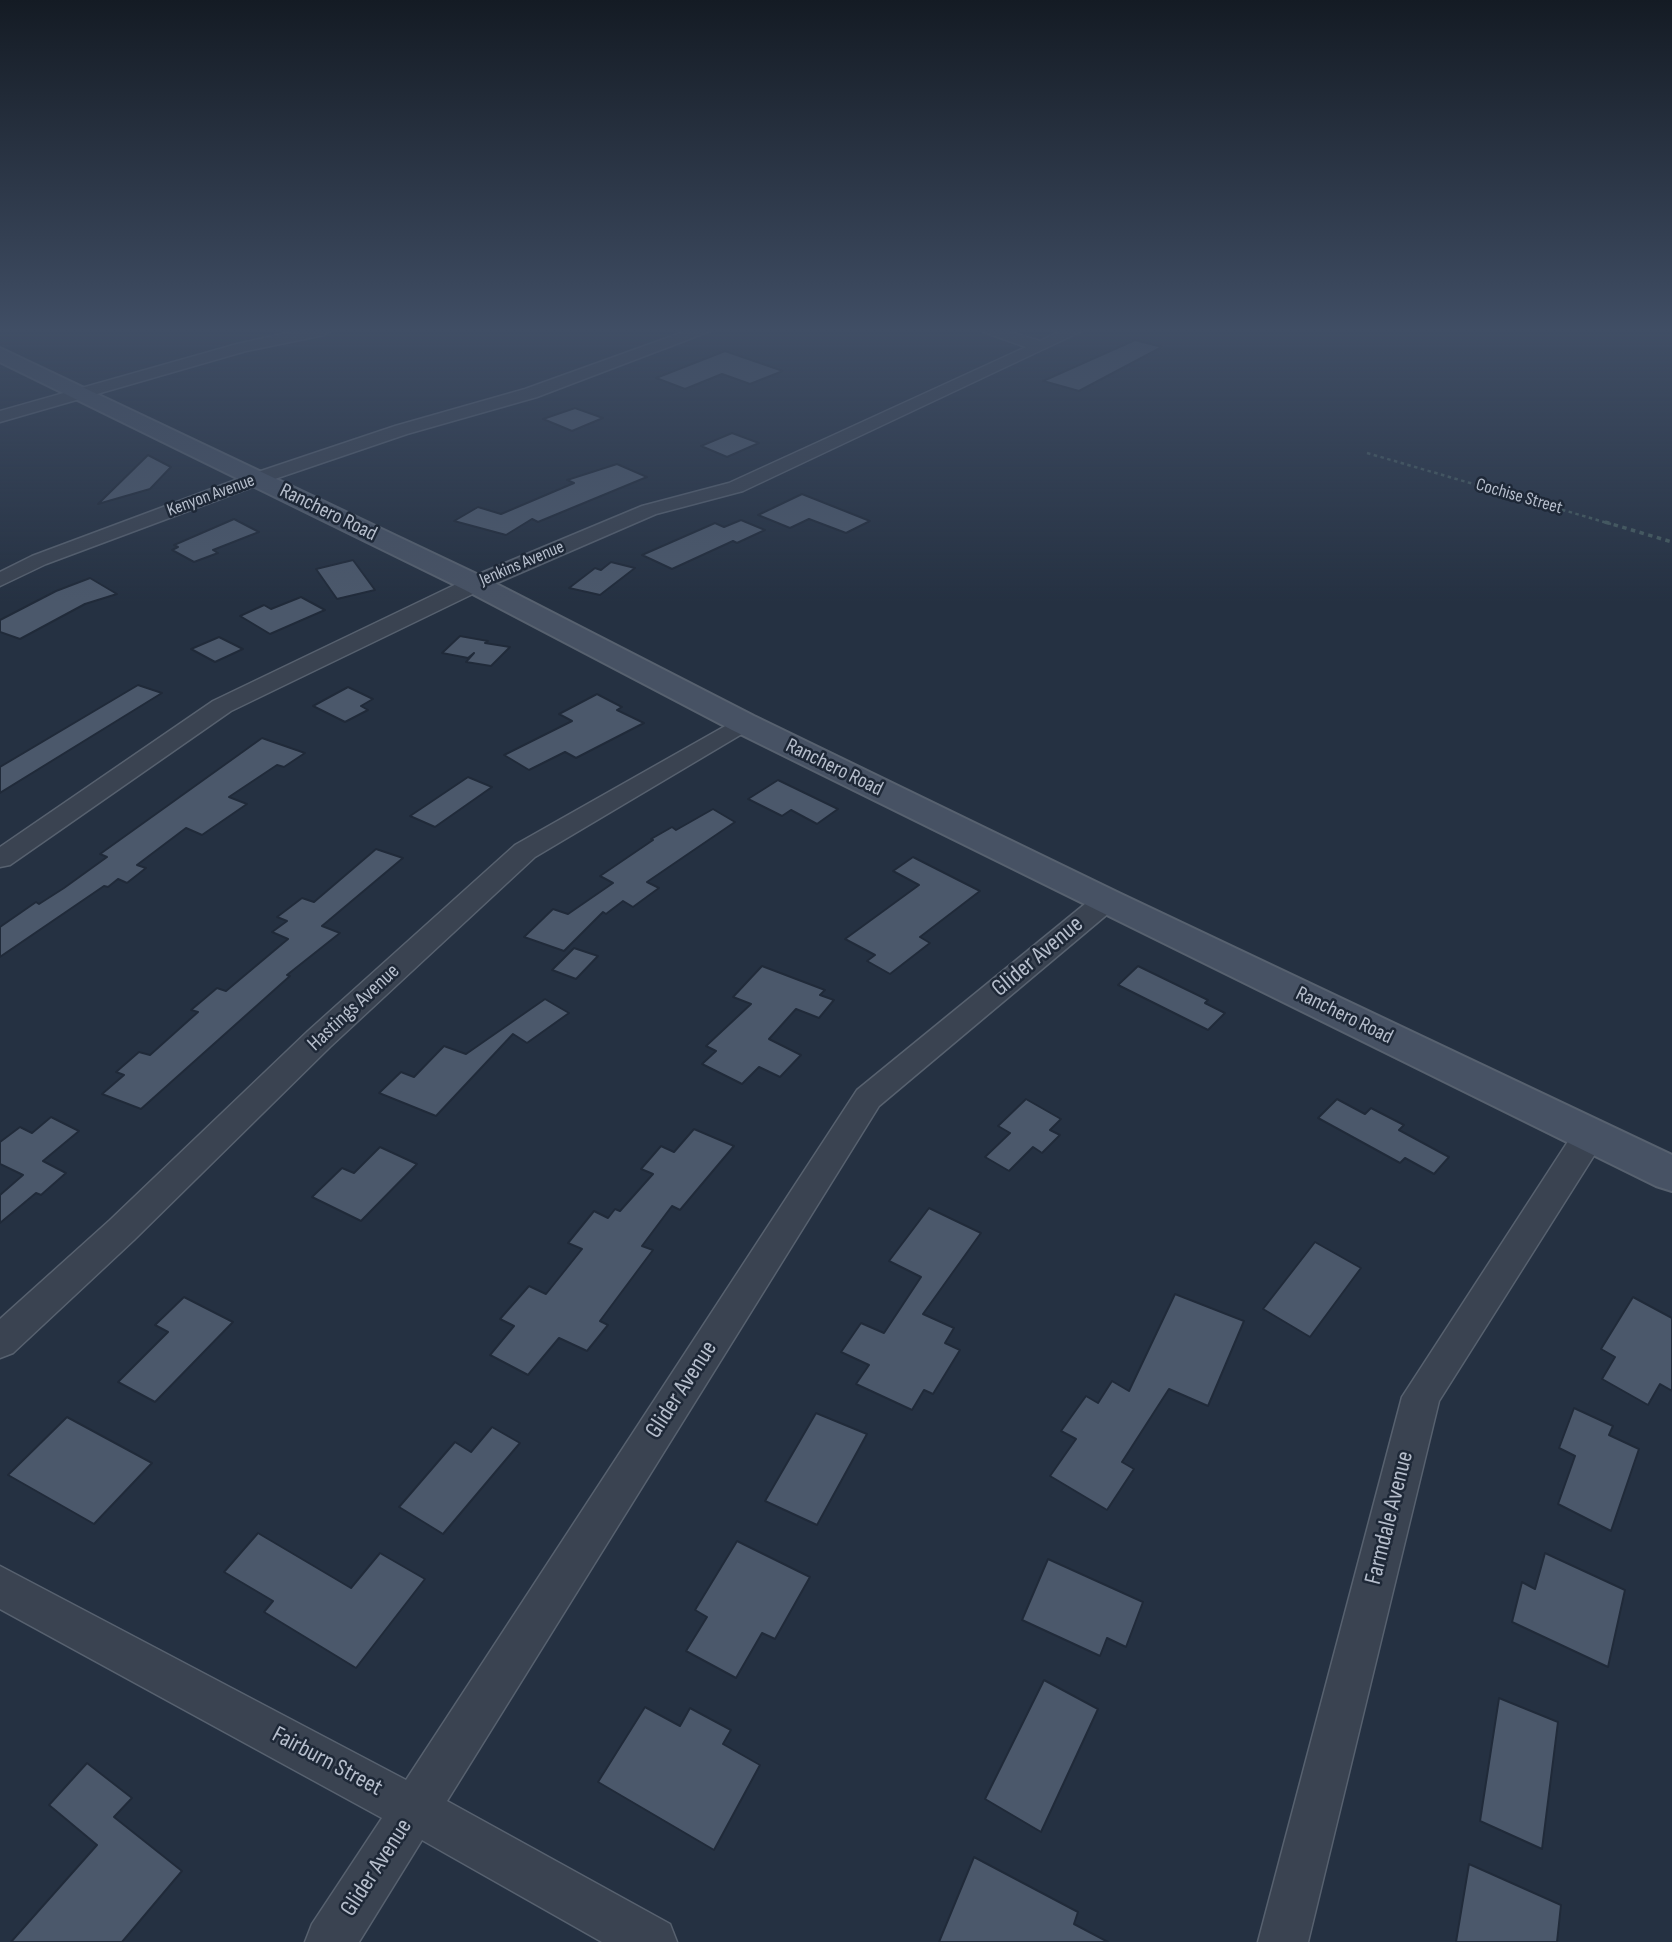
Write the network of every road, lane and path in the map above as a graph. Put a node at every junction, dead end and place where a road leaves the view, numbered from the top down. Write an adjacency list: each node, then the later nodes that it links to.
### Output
1 (137, 421): 5 (main road, Ranchero Road)
2 (434, 421): 5 (street, Kenyon Avenue)
3 (878, 421): 8 (street, Jenkins Avenue)
4 (1367, 453): 6 (path, Cochise Street)
5 (256, 479): 7 (street, Kenyon Avenue); 8 (main road, Ranchero Road)
6 (1672, 542)
7 (0, 580)
8 (475, 584): 9 (main road, Ranchero Road); 10 (street, Jenkins Avenue)
9 (743, 723): 11 (main road, Ranchero Road); 14 (street, Hastings Avenue)
10 (0, 859)
11 (1106, 901): 12 (main road, Ranchero Road); 16 (street, Glider Avenue)
12 (1590, 1135): 13 (main road, Ranchero Road); 19 (street, Farmdale Avenue)
13 (1672, 1174)
14 (0, 1342)
15 (0, 1586): 16 (street, Fairburn Street)
16 (415, 1810): 17 (street, Glider Avenue); 18 (street, Fairburn Street)
17 (330, 1942)
18 (652, 1942)
19 (1283, 1942)

